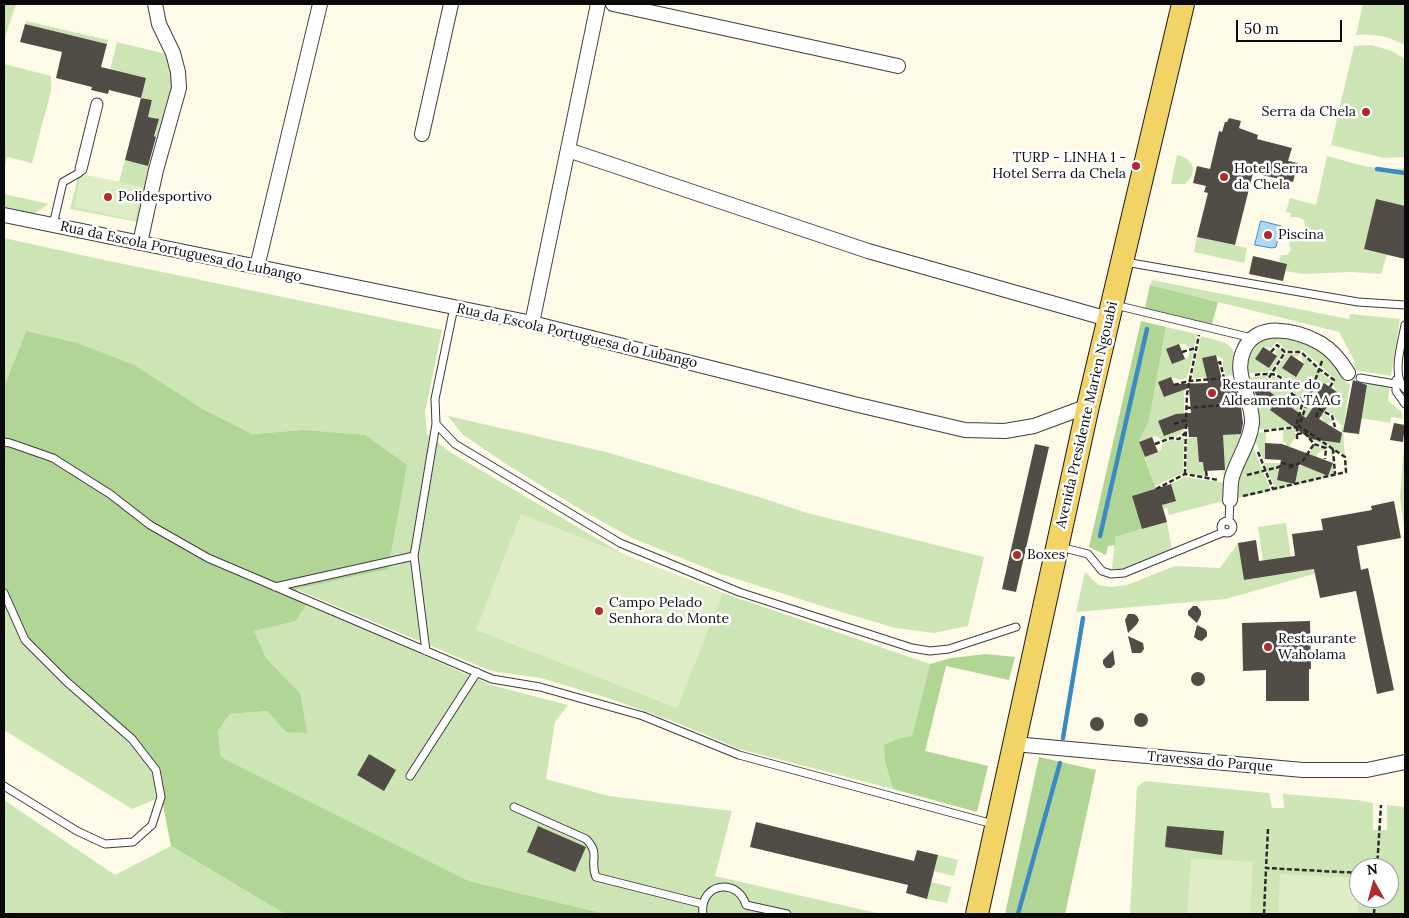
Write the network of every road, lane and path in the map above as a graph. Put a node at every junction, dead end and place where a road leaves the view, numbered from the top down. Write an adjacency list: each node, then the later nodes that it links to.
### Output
1 (155, 4): 14 (street)
2 (320, 4): 16 (street)
3 (451, 4): 9 (street)
4 (598, 4): 10 (street)
5 (613, 4): 7 (street)
6 (1183, 4): 15 (main road, Avenida Presidente Marien Ngouabi)
7 (898, 66)
8 (97, 104): 11 (street)
9 (422, 134)
10 (568, 150): 19 (street); 20 (street)
11 (81, 169): 13 (lane)
12 (4, 215): 13 (street, Rua da Escola Portuguesa do Lubango)
13 (53, 225): 14 (street, Rua da Escola Portuguesa do Lubango)
14 (140, 243): 16 (street, Rua da Escola Portuguesa do Lubango)
15 (1122, 262): 17 (lane); 19 (main road, Avenida Presidente Marien Ngouabi)
16 (257, 267): 18 (street, Rua da Escola Portuguesa do Lubango)
17 (1405, 304)
18 (454, 307): 20 (street, Rua da Escola Portuguesa do Lubango); 48 (lane)
19 (1110, 312): 22 (lane); 43 (main road, Avenida Presidente Marien Ngouabi)
20 (532, 322): 43 (street, Rua da Escola Portuguesa do Lubango)
21 (1405, 325): 31 (lane)
22 (1201, 326): 23 (lane); 24 (path)
23 (1252, 338): 25 (street); 52 (street)
24 (1196, 348): 26 (path); 44 (path)
25 (1327, 348): 30 (path); 32 (street)
26 (1182, 352)
27 (1270, 352): 28 (path)
28 (1285, 352): 30 (path); 34 (path)
29 (1218, 363): 33 (path)
30 (1319, 369): 36 (path); 40 (path)
31 (1397, 373): 35 (lane); 37 (lane)
32 (1354, 375): 35 (lane)
33 (1224, 378)
34 (1265, 384)
35 (1395, 384): 41 (lane)
36 (1330, 387)
37 (1405, 389)
38 (1292, 394): 39 (path)
39 (1303, 400): 40 (path); 50 (path)
40 (1308, 403): 45 (path); 59 (path)
41 (1405, 404)
42 (1226, 405): 44 (path)
43 (1088, 406): 72 (main road, Avenida Presidente Marien Ngouabi)
44 (1186, 408): 47 (path)
45 (1319, 409): 46 (path); 51 (path)
46 (1316, 417)
47 (1186, 420): 49 (path); 53 (path)
48 (436, 424): 73 (lane); 76 (lane)
49 (1174, 424)
50 (1296, 427): 52 (path); 54 (path)
51 (1335, 427)
52 (1250, 432): 63 (path); 68 (street)
53 (1186, 433): 57 (path); 65 (path)
54 (1297, 434): 55 (path); 58 (path)
55 (1297, 440)
56 (4, 442): 74 (lane)
57 (1155, 444)
58 (1314, 444): 60 (path); 61 (path)
59 (1333, 449): 66 (path); 66 (path)
60 (1325, 459)
61 (1295, 466): 62 (path); 63 (path)
62 (1290, 468)
63 (1265, 470): 68 (path); 70 (path)
64 (1206, 471): 67 (path)
65 (1184, 474): 67 (path); 69 (path)
66 (1335, 474): 70 (path)
67 (1206, 478): 68 (path)
68 (1232, 478): 71 (street)
69 (1156, 489)
70 (1273, 490): 71 (path)
71 (1230, 500): 72 (lane)
72 (1057, 547): 79 (main road, Avenida Presidente Marien Ngouabi)
73 (414, 556): 74 (lane); 77 (lane)
74 (275, 587): 77 (lane)
75 (4, 593): 82 (lane)
76 (1016, 627)
77 (426, 651): 78 (lane)
78 (477, 672): 81 (lane); 85 (lane)
79 (1014, 744): 80 (street, Travessa do Parque); 85 (main road, Avenida Presidente Marien Ngouabi)
80 (1405, 762)
81 (410, 776)
82 (4, 786)
83 (1381, 805): 87 (path)
84 (514, 807): 90 (lane)
85 (996, 825): 93 (main road, Avenida Presidente Marien Ngouabi)
86 (1268, 829): 88 (path)
87 (1378, 858)
88 (1266, 868): 89 (path); 94 (path)
89 (1349, 872)
90 (703, 904): 91 (lane); 92 (lane)
91 (703, 914)
92 (787, 914)
93 (977, 914)
94 (1264, 914)

